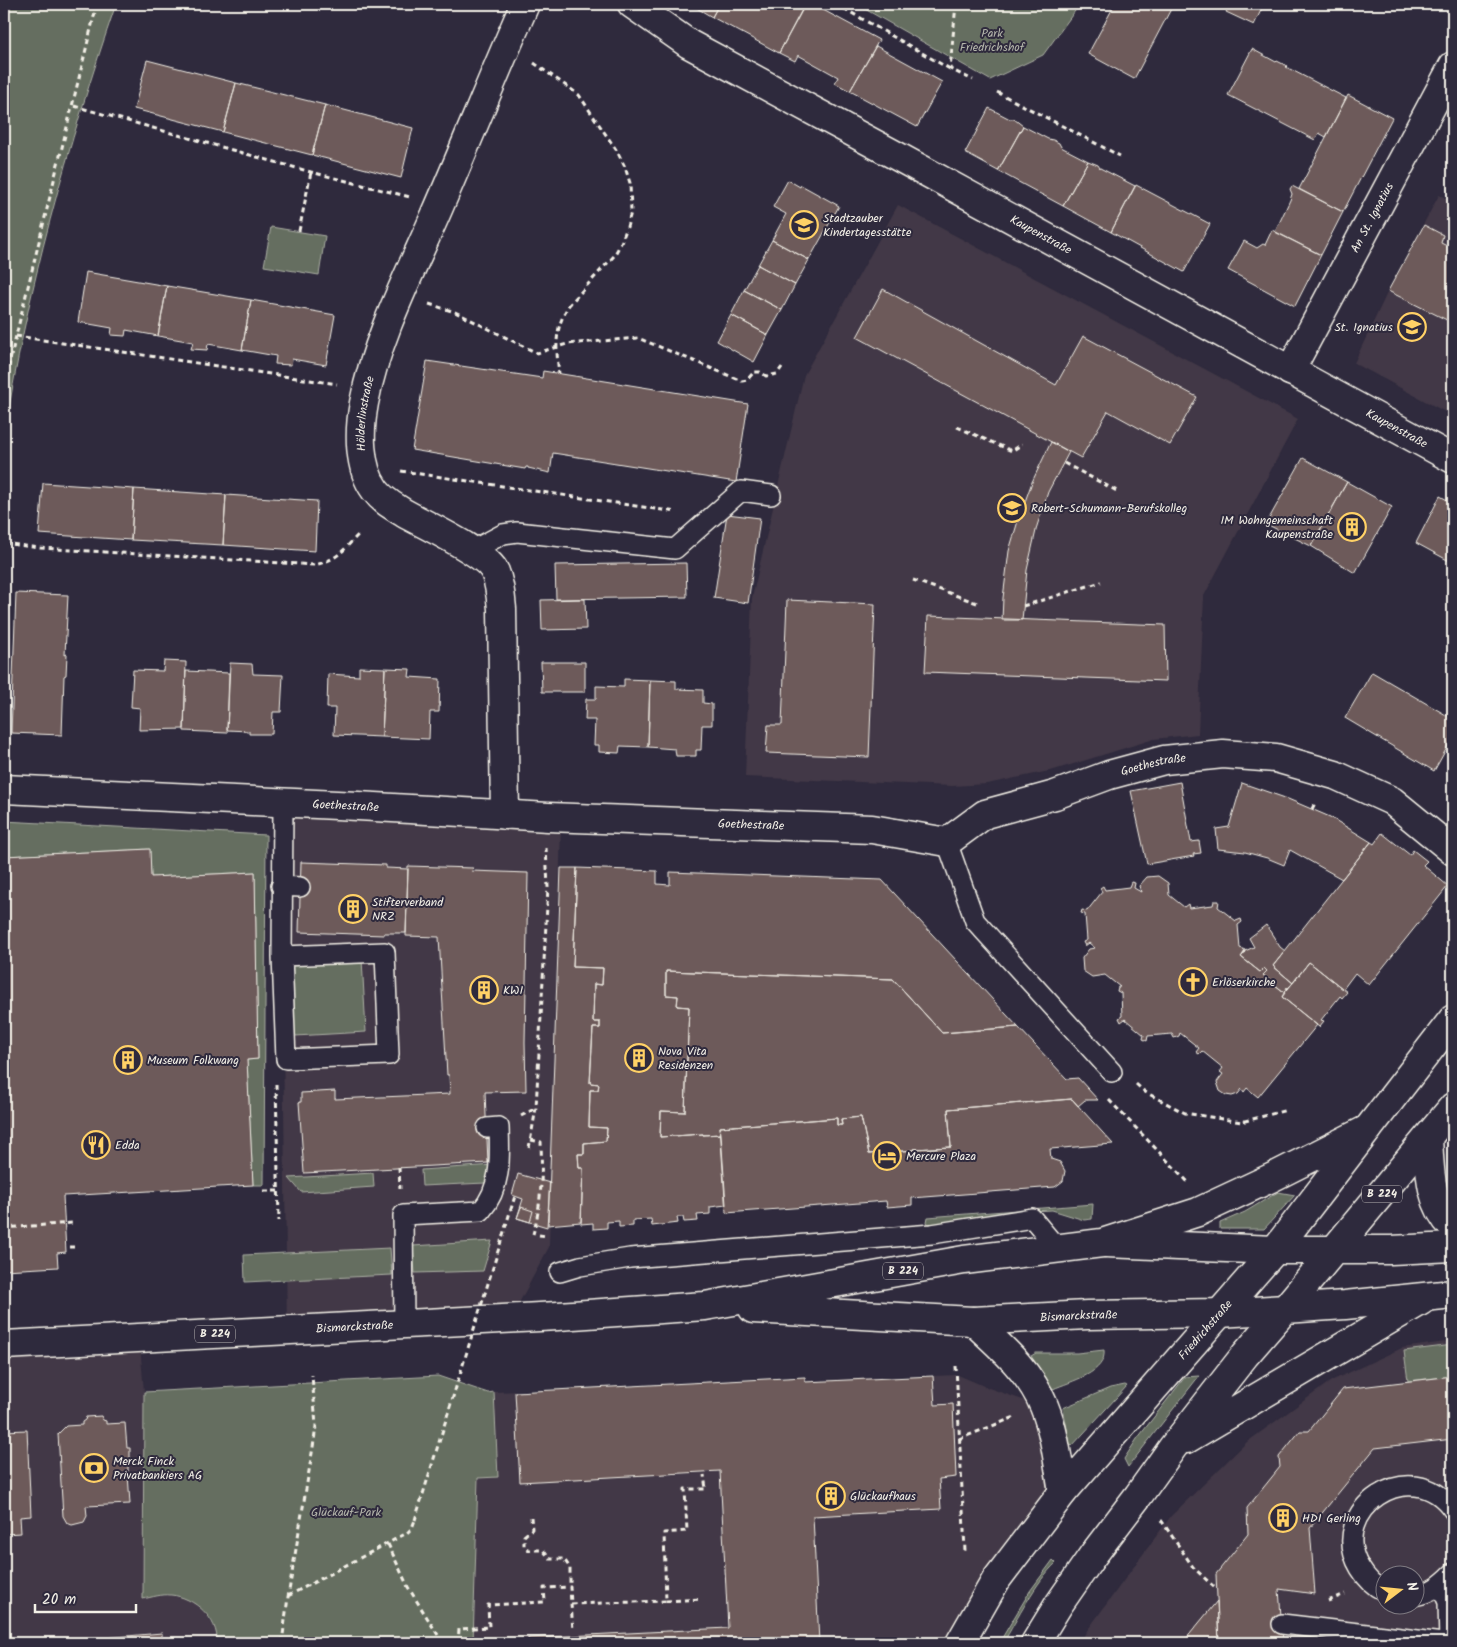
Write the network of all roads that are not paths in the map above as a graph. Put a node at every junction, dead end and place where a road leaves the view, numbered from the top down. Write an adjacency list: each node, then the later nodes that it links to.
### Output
1 (525, 4): 7 (main road, Hölderlinstraße)
2 (632, 4): 4 (main road, Kaupenstraße)
3 (1453, 66): 4 (main road, An St. Ignatius)
4 (1290, 371): 5 (main road, Kaupenstraße)
5 (1453, 459)
6 (771, 495): 7 (lane)
7 (473, 550): 10 (main road, Hölderlinstraße)
8 (4, 789): 9 (main road, Goethestraße)
9 (283, 803): 10 (main road, Goethestraße); 13 (lane)
10 (505, 815): 11 (main road, Goethestraße)
11 (947, 842): 12 (main road, Goethestraße); 17 (lane)
12 (1453, 851)
13 (281, 886): 14 (lane); 15 (lane)
14 (300, 887)
15 (282, 956): 15 (lane)
16 (1453, 1019): 20 (main road, Friedrichstraße)
17 (1112, 1072)
18 (1453, 1107): 21 (main road, B 224)
19 (487, 1128): 34 (lane)
20 (1368, 1129): 23 (main road); 26 (main road, Friedrichstraße)
21 (1428, 1138): 22 (main road); 27 (main road, B 224)
22 (1453, 1228)
23 (1102, 1243): 25 (main road, Bismarckstraße / B 224); 26 (main road, Bismarckstraße / B 224)
24 (1453, 1247): 27 (main road, Bismarckstraße)
25 (1058, 1249): 28 (lane); 30 (main road, Bismarckstraße / B 224)
26 (1274, 1250): 27 (main road, Bismarckstraße / B 224); 32 (main road, Friedrichstraße)
27 (1335, 1250): 31 (main road, B 224)
28 (560, 1272)
29 (1441, 1295): 31 (main road, Bismarckstraße); 36 (main road)
30 (705, 1306): 33 (main road, Bismarckstraße / B 224); 34 (main road, Bismarckstraße / B 224)
31 (1285, 1309): 32 (main road, Bismarckstraße / B 224); 36 (main road)
32 (1219, 1313): 33 (main road, Bismarckstraße / B 224); 37 (main road, Friedrichstraße)
33 (973, 1322): 37 (main road)
34 (404, 1324): 35 (main road, Bismarckstraße / B 224)
35 (4, 1345)
36 (1173, 1447): 44 (main road)
37 (1063, 1492): 43 (main road, Friedrichstraße)
38 (1453, 1510): 40 (lane)
39 (1447, 1579): 41 (lane); 46 (lane)
40 (1374, 1584)
41 (1424, 1594)
42 (1282, 1624): 45 (lane)
43 (960, 1643)
44 (1035, 1643)
45 (1443, 1643)
46 (1449, 1643)

